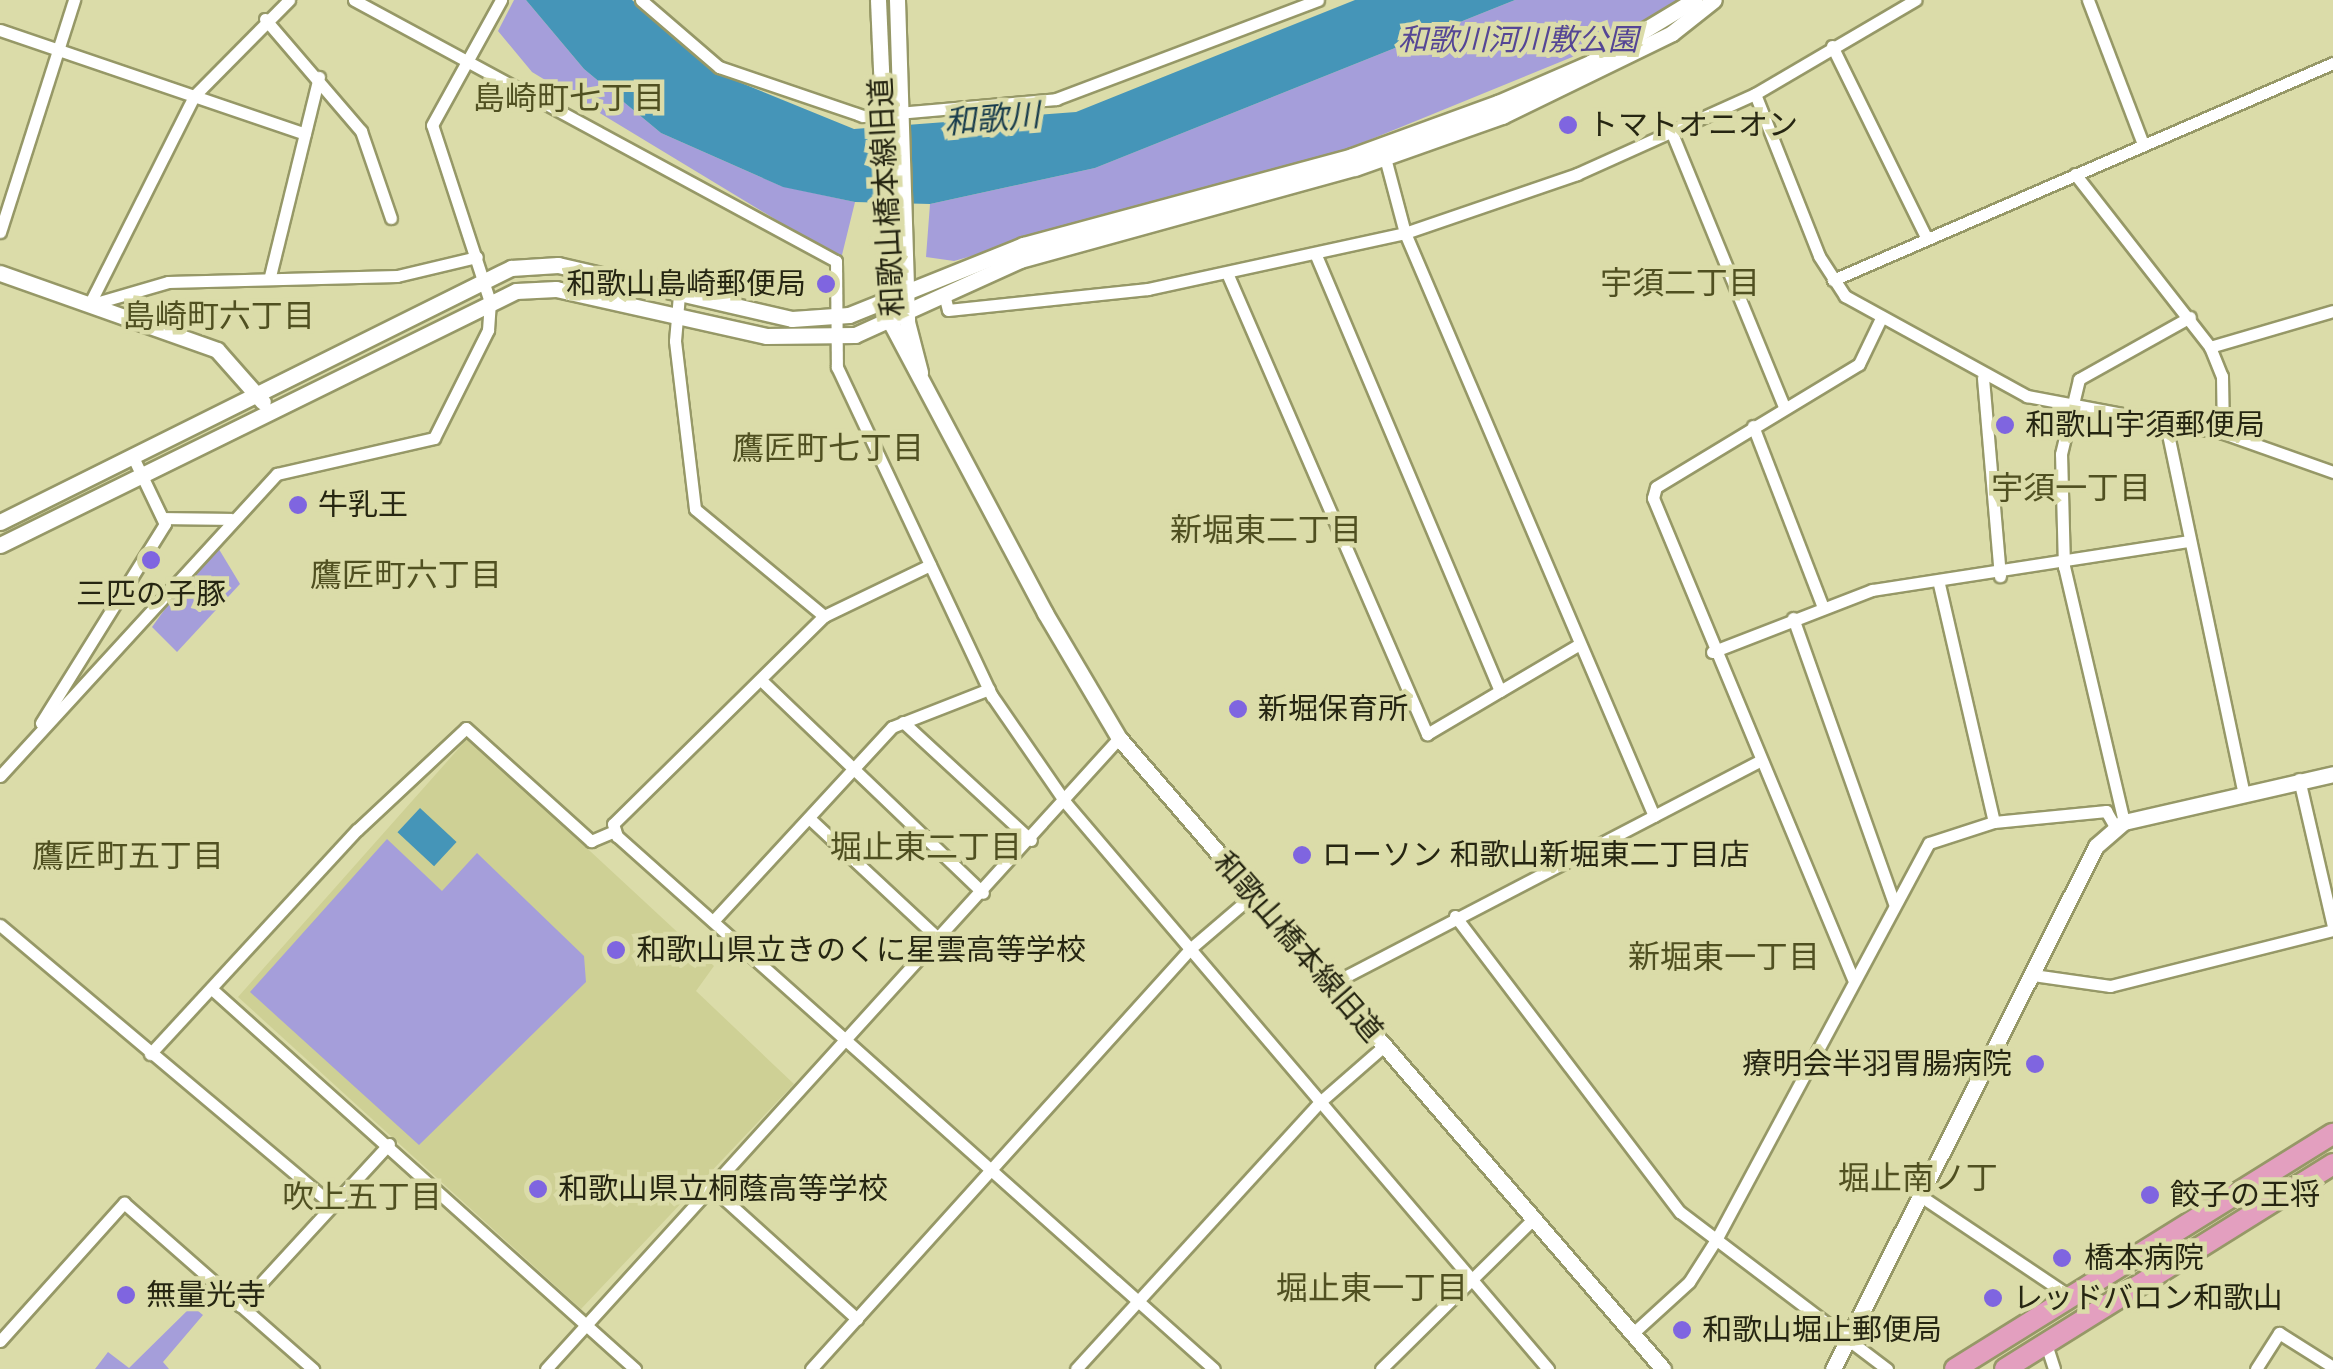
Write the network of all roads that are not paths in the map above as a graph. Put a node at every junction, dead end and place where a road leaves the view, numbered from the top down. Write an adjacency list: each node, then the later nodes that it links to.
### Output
1 (74, 0): 16 (street)
2 (289, 0): 13 (street)
3 (354, 0): 17 (street)
4 (501, 0): 17 (street)
5 (642, 0): 23 (street)
6 (878, 0): 23 (street, 和歌山橋本線旧道)
7 (897, 0): 22 (street, 和歌山橋本線旧道)
8 (1318, 0): 22 (street)
9 (1694, 0): 27 (street)
10 (1714, 0): 27 (street)
11 (1915, 0): 15 (street)
12 (2088, 0): 26 (street)
13 (265, 20): 19 (street); 21 (street)
14 (0, 30): 16 (street)
15 (1832, 46): 20 (street); 32 (street)
16 (58, 50): 21 (street); 30 (street)
17 (466, 55): 34 (street); 50 (street)
18 (2333, 64): 26 (street)
19 (318, 77): 25 (street); 29 (street)
20 (1756, 94): 24 (street); 40 (street)
21 (194, 96): 25 (street); 46 (street)
22 (902, 117): 23 (street); 35 (street, 和歌山橋本線旧道)
23 (883, 118): 35 (street, 和歌山橋本線旧道)
24 (1671, 131): 31 (street); 58 (street)
25 (305, 134): 38 (street)
26 (2143, 144): 28 (street)
27 (1384, 152): 31 (street); 41 (street); 42 (street)
28 (2075, 174): 32 (street); 51 (street)
29 (390, 218)
30 (0, 232)
31 (1405, 233): 33 (street); 78 (street)
32 (1927, 239): 40 (street)
33 (1315, 254): 37 (street); 82 (street)
34 (477, 257): 38 (street); 39 (street)
35 (899, 264): 41 (street, 和歌山橋本線旧道); 44 (street, 和歌山橋本線旧道)
36 (0, 273): 46 (street)
37 (1227, 273): 42 (street); 82 (street)
38 (270, 276): 46 (street)
39 (486, 278): 43 (street); 45 (street); 56 (street)
40 (1833, 280): 52 (street)
41 (907, 293): 44 (street); 49 (street, 和歌山橋本線旧道)
42 (944, 294): 49 (street)
43 (679, 295): 48 (street); 50 (street)
44 (890, 300): 49 (street, 和歌山橋本線旧道); 50 (street)
45 (490, 302): 48 (street); 59 (street); 67 (street)
46 (90, 304): 56 (street)
47 (2333, 311): 54 (street)
48 (676, 315): 53 (street); 76 (street)
49 (899, 316): 53 (street); 85 (street, 和歌山橋本線旧道)
50 (832, 317): 53 (street)
51 (2190, 317): 54 (street); 57 (street)
52 (1881, 318): 55 (street); 58 (street)
53 (833, 339): 71 (street)
54 (2210, 348): 62 (street)
55 (1983, 378): 57 (street); 73 (street)
56 (259, 394): 59 (street); 63 (street)
57 (2076, 404): 60 (street); 72 (street)
58 (1784, 408): 61 (street)
59 (267, 410): 65 (street)
60 (2166, 420): 62 (street); 69 (street)
61 (1753, 426): 75 (street); 79 (street)
62 (2224, 432): 64 (street)
63 (132, 454): 65 (street); 68 (street)
64 (2333, 472)
65 (143, 474): 66 (street); 70 (street)
66 (164, 518): 67 (street); 84 (street)
67 (231, 520): 84 (street)
68 (0, 522)
69 (2187, 541): 72 (street); 91 (street)
70 (0, 545)
71 (930, 565): 76 (street); 81 (street)
72 (2064, 567): 73 (street); 96 (street)
73 (2000, 576): 74 (street)
74 (1939, 584): 75 (street); 95 (street)
75 (1824, 607): 77 (street)
76 (824, 616): 80 (street)
77 (1792, 618): 79 (street); 101 (street)
78 (1578, 645): 82 (street); 93 (street)
79 (1712, 652): 86 (street)
80 (762, 681): 87 (street); 97 (street)
81 (989, 690): 83 (street); 92 (street)
82 (1500, 691)
83 (902, 722): 87 (street); 98 (street)
84 (40, 727): 89 (street)
85 (1119, 738): 92 (street); 100 (street, 和歌山橋本線旧道)
86 (1758, 762): 93 (street); 109 (street)
87 (855, 770): 94 (street); 99 (street)
88 (2333, 774): 90 (street)
89 (0, 776)
90 (2300, 778): 91 (street); 105 (street)
91 (2243, 791): 96 (street)
92 (1065, 802): 98 (street); 107 (street)
93 (1654, 816): 102 (street)
94 (808, 818): 103 (street); 106 (street)
95 (1994, 822): 96 (street); 101 (street)
96 (2120, 825): 108 (street)
97 (616, 832): 103 (street); 111 (street)
98 (1031, 840): 99 (street)
99 (983, 893): 106 (street)
100 (1253, 894): 107 (street); 110 (street, 和歌山橋本線旧道)
101 (1894, 902): 109 (street)
102 (1455, 916): 110 (street); 124 (street)
103 (713, 921): 112 (street)
104 (0, 924): 114 (street)
105 (2333, 928): 108 (street)
106 (940, 940): 112 (street)
107 (1191, 948): 115 (street); 119 (street)
108 (2033, 975): 121 (street)
109 (1853, 979): 124 (street)
110 (1331, 984): 113 (street, 和歌山橋本線旧道)
111 (214, 991): 114 (street); 117 (street)
112 (848, 1040): 119 (street); 120 (street)
113 (1384, 1046): 115 (street); 123 (street, 和歌山橋本線旧道)
114 (150, 1054): 122 (street)
115 (1321, 1100): 125 (street); 127 (street)
116 (2333, 1134): 126 (highway)
117 (389, 1144): 122 (street); 130 (street)
118 (2333, 1164): 134 (highway)
119 (993, 1165): 127 (street); 129 (street)
120 (711, 1187): 129 (street); 130 (street)
121 (1922, 1196): 126 (street); 132 (street)
122 (333, 1205): 128 (street)
123 (1533, 1219): 125 (street); 131 (street, 和歌山橋本線旧道)
124 (1717, 1238): 131 (street); 132 (street)
125 (1468, 1274): 142 (street); 143 (street)
126 (2071, 1297): 147 (highway)
127 (1138, 1300): 140 (street); 141 (street)
128 (240, 1306): 133 (street); 136 (street)
129 (857, 1319): 139 (street)
130 (587, 1325): 137 (street); 138 (street)
131 (1632, 1334): 144 (street, 和歌山橋本線旧道)
132 (1850, 1340): 145 (street); 146 (street)
133 (0, 1341)
134 (2046, 1344): 148 (highway); 149 (street)
135 (2333, 1367): 150 (street)
136 (313, 1369)
137 (546, 1369)
138 (635, 1369)
139 (811, 1369)
140 (1076, 1369)
141 (1214, 1369)
142 (1382, 1369)
143 (1548, 1369)
144 (1662, 1369)
145 (1833, 1369)
146 (1887, 1369)
147 (1955, 1369)
148 (2004, 1369)
149 (2054, 1369)
150 (2256, 1369)

